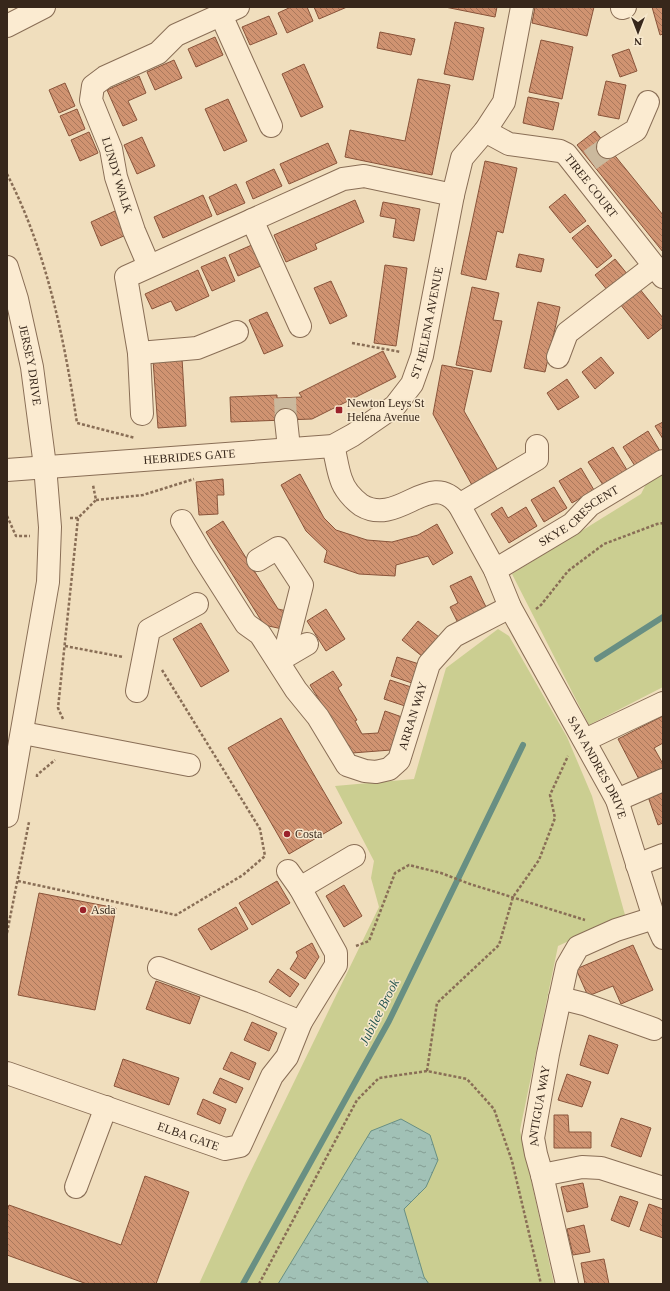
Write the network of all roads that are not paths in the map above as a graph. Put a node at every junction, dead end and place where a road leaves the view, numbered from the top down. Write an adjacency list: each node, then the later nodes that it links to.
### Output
1 (44, 7): 4 (street)
2 (522, 7): 7 (street, ST HELENA AVENUE)
3 (229, 11): 6 (street, LUNDY WALK); 11 (street, LUNDY WALK)
4 (7, 26)
5 (648, 102): 8 (street)
6 (271, 126)
7 (485, 131): 9 (street, ST HELENA AVENUE); 13 (street, TIREE COURT)
8 (608, 147)
9 (454, 195): 10 (street); 20 (street, ST HELENA AVENUE)
10 (252, 220): 11 (street); 14 (street)
11 (149, 266): 16 (street)
12 (7, 267): 24 (street, JERSEY DRIVE)
13 (658, 271): 17 (street, TIREE COURT)
14 (300, 326)
15 (237, 332): 16 (street)
16 (139, 353): 18 (street)
17 (558, 357)
18 (142, 414)
19 (286, 420): 22 (street)
20 (333, 446): 22 (street, HEBRIDES GATE); 26 (street)
21 (537, 446): 26 (street)
22 (289, 448): 24 (street, HEBRIDES GATE)
23 (663, 461): 29 (street, SKYE CRESCENT)
24 (45, 466): 25 (street, HEBRIDES GATE); 36 (street, JERSEY DRIVE)
25 (7, 470)
26 (459, 505): 29 (street)
27 (182, 521): 33 (street, ARRAN WAY)
28 (258, 560): 33 (street)
29 (495, 570): 31 (street)
30 (197, 604): 34 (street)
31 (514, 614): 33 (street, ARRAN WAY); 37 (street, SAN ANDRES DRIVE)
32 (307, 644): 33 (street)
33 (282, 658)
34 (137, 691)
35 (663, 703): 37 (street)
36 (23, 733): 38 (street); 41 (street, JERSEY DRIVE)
37 (585, 740): 40 (street, SAN ANDRES DRIVE)
38 (189, 765)
39 (663, 780): 40 (street)
40 (617, 800): 44 (street, SAN ANDRES DRIVE)
41 (7, 816)
42 (663, 855): 44 (street)
43 (354, 856): 49 (street, ELBA GATE)
44 (638, 865): 45 (street, SAN ANDRES DRIVE)
45 (654, 918): 46 (street, SAN ANDRES DRIVE); 48 (street, ANTIGUA WAY)
46 (663, 938)
47 (159, 968): 49 (street)
48 (560, 998): 50 (street); 53 (street, ANTIGUA WAY)
49 (301, 1022): 52 (street, ELBA GATE)
50 (654, 1029)
51 (7, 1073): 52 (street, ELBA GATE)
52 (106, 1107): 54 (street)
53 (542, 1175): 55 (street); 56 (street, ANTIGUA WAY)
54 (76, 1187)
55 (663, 1188)
56 (567, 1284)

